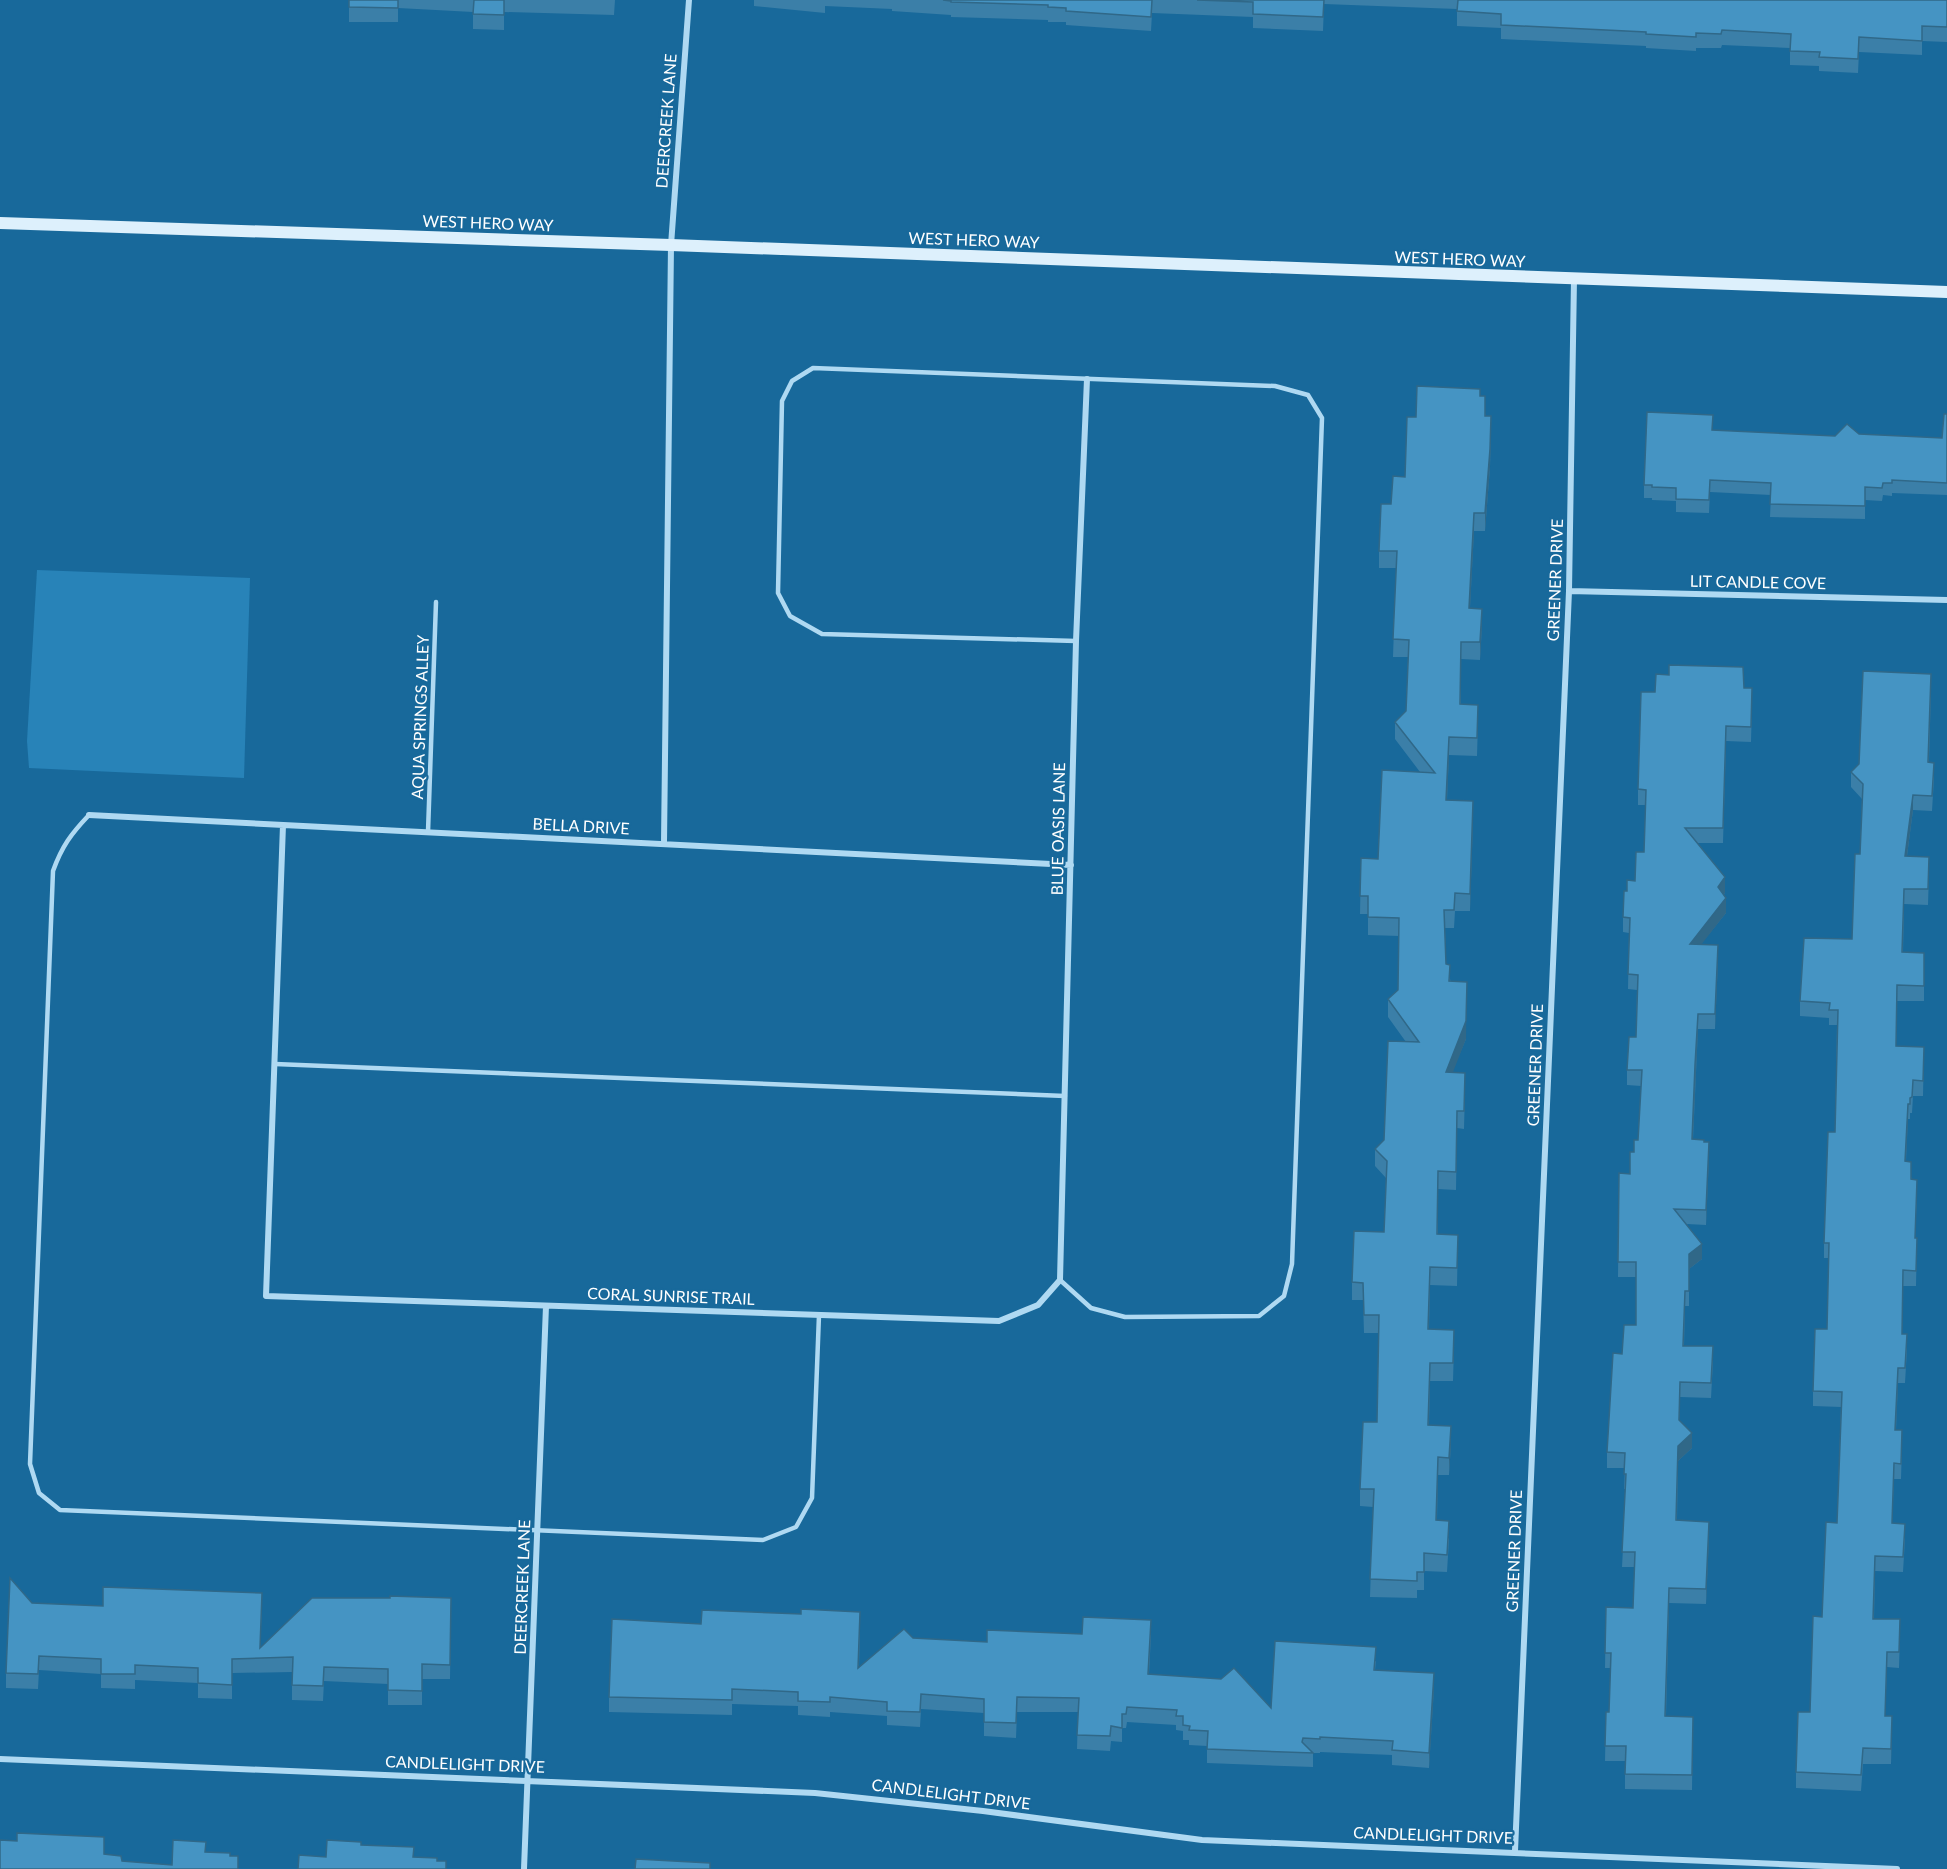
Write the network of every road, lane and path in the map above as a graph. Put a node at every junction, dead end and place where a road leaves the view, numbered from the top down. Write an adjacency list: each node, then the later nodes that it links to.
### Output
1 (689, 0): 3 (street, DEERCREEK LANE)
2 (0, 223): 3 (main road, WEST HERO WAY)
3 (671, 245): 4 (main road, WEST HERO WAY); 14 (street, DEERCREEK LANE)
4 (1574, 279): 5 (main road, WEST HERO WAY); 7 (street, GREENER DRIVE)
5 (1947, 292)
6 (1087, 379): 10 (street, BLUE OASIS LANE); 10 (lane); 18 (lane)
7 (1569, 591): 8 (street, LIT CANDLE COVE); 24 (street, GREENER DRIVE)
8 (1947, 600)
9 (436, 602): 13 (lane, AQUA SPRINGS ALLEY)
10 (1076, 641): 15 (street, BLUE OASIS LANE)
11 (89, 815): 12 (street, BELLA DRIVE); 21 (lane)
12 (283, 825): 13 (street, BELLA DRIVE); 16 (street)
13 (428, 832): 14 (street, BELLA DRIVE)
14 (664, 843): 15 (street, BELLA DRIVE)
15 (1071, 865): 17 (street, BLUE OASIS LANE)
16 (274, 1064): 17 (lane); 19 (street, CORAL SUNRISE TRAIL)
17 (1065, 1096): 18 (street, BLUE OASIS LANE)
18 (1060, 1280): 20 (street, CORAL SUNRISE TRAIL)
19 (546, 1306): 20 (street, CORAL SUNRISE TRAIL); 21 (street, DEERCREEK LANE)
20 (819, 1315): 21 (lane)
21 (537, 1530): 23 (street, DEERCREEK LANE)
22 (0, 1760): 23 (street, CANDLELIGHT DRIVE)
23 (528, 1780): 24 (street, CANDLELIGHT DRIVE); 25 (street, DEERCREEK LANE)
24 (1515, 1851): 26 (street, CANDLELIGHT DRIVE)
25 (524, 1869)
26 (1897, 1869)

